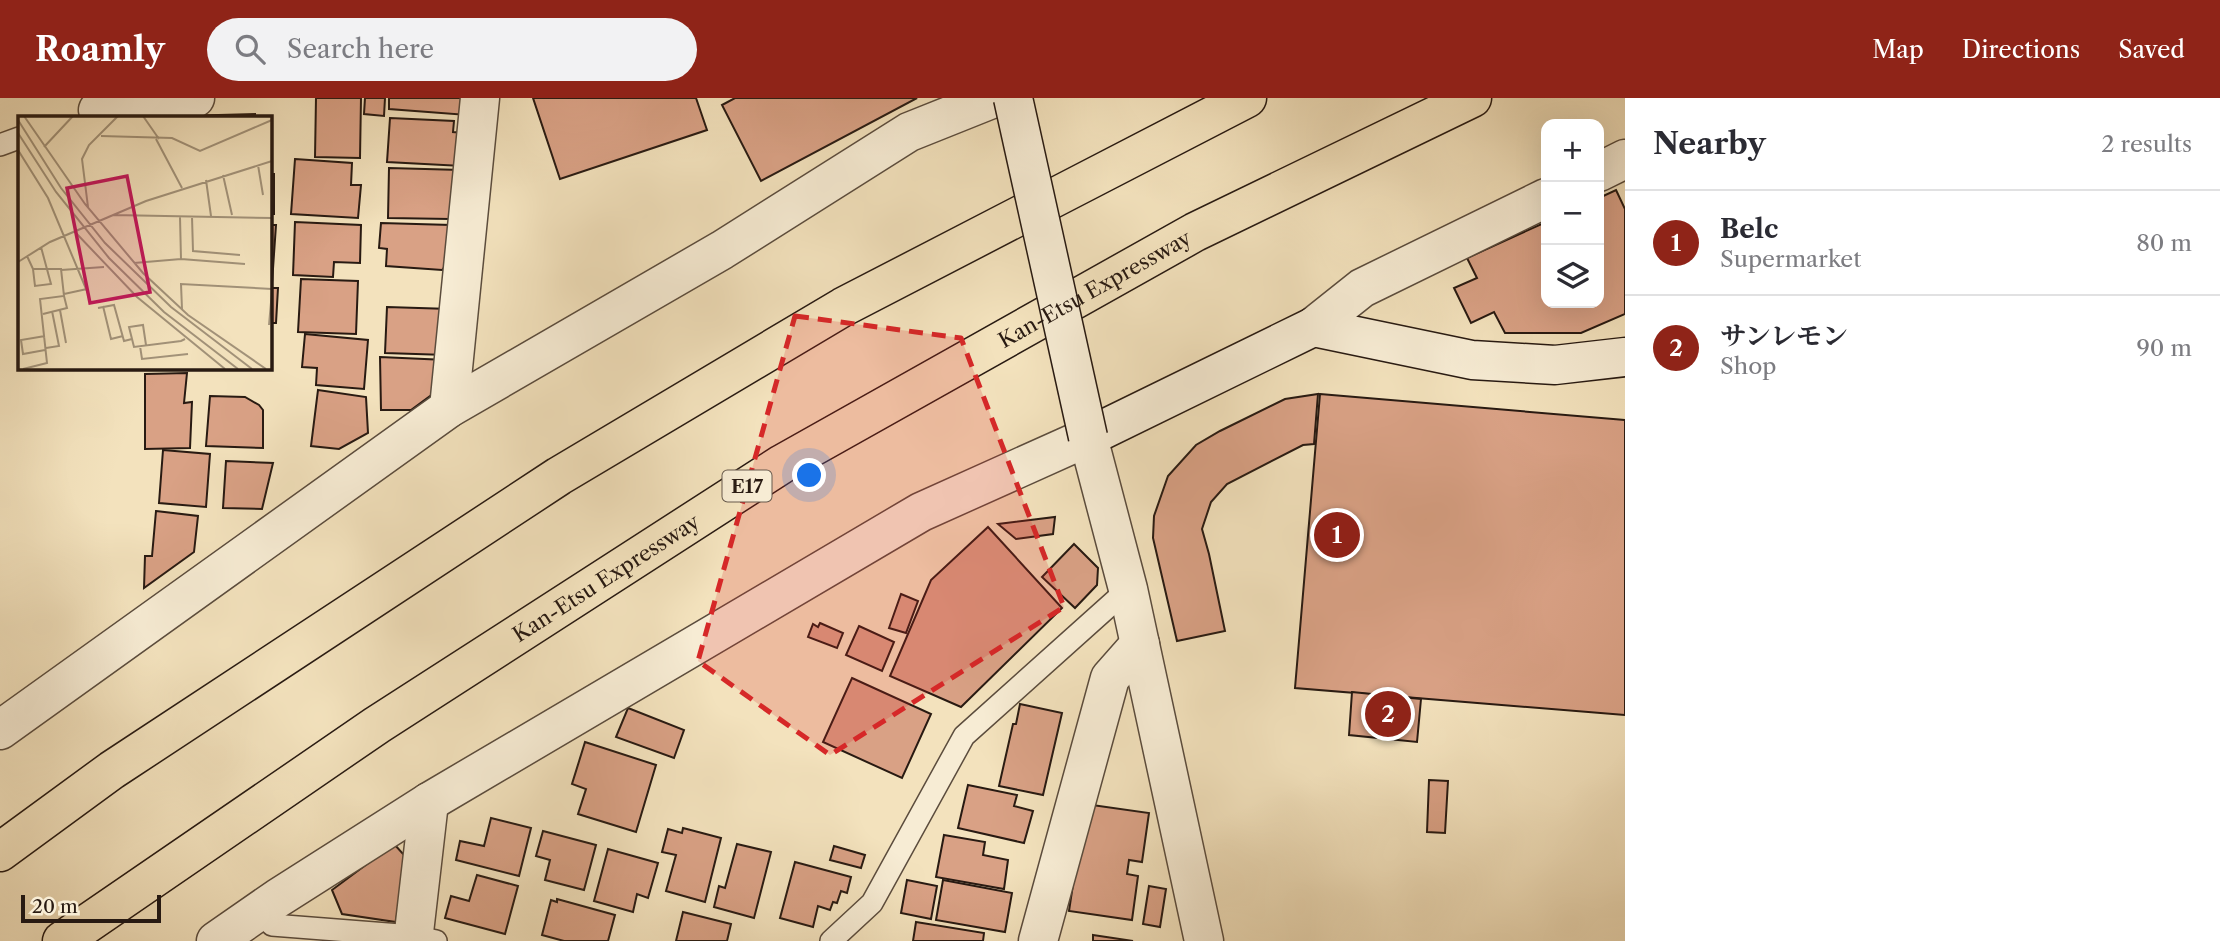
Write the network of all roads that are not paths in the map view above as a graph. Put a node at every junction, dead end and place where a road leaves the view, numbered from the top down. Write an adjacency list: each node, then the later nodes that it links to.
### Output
1 (195, 98): 7 (street)
2 (481, 98): 15 (street)
3 (994, 98): 15 (street)
4 (1013, 98): 16 (street, bridge)
5 (1247, 98): 21 (highway)
6 (1472, 98): 24 (highway, Kan-Etsu Expressway / E17)
7 (88, 114)
8 (18, 138): 9 (lane)
9 (0, 145)
10 (1625, 159): 11 (street)
11 (1604, 170)
12 (1541, 200): 13 (street)
13 (1313, 327): 14 (street); 16 (street)
14 (1625, 357)
15 (449, 408): 19 (street)
16 (1088, 438): 17 (street); 20 (street)
17 (1128, 589): 18 (street); 26 (lane)
18 (1140, 644): 27 (street); 28 (street)
19 (0, 730)
20 (429, 802): 22 (street); 23 (street)
21 (0, 852)
22 (274, 921): 23 (lane); 25 (street)
23 (421, 939)
24 (62, 941)
25 (216, 941)
26 (831, 941)
27 (1038, 941)
28 (1204, 941)

